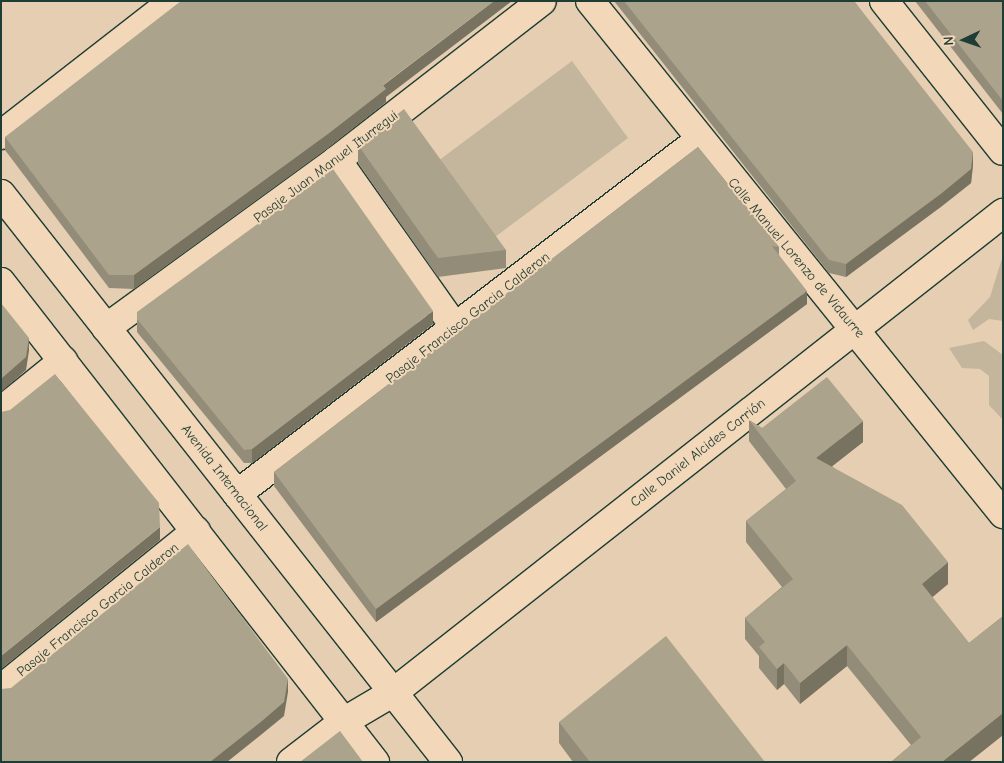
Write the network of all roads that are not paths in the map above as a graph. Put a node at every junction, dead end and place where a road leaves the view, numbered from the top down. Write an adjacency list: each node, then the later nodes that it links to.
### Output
1 (173, 1): 5 (street)
2 (542, 1): 8 (street, Pasaje Juan Manuel Iturregui)
3 (590, 1): 6 (street, Calle Manuel Lorenzo de Vidaurre)
4 (884, 1): 7 (street)
5 (1, 135)
6 (698, 140): 13 (street, Pasaje Francisco Garcia Calderon); 14 (street, Calle Manuel Lorenzo de Vidaurre)
7 (1003, 151)
8 (337, 160): 12 (street, Pasaje Juan Manuel Iturregui); 13 (street)
9 (1, 194): 12 (street, Avenida Internacional)
10 (1003, 213): 14 (street, Calle Daniel Alcides Carrión)
11 (1, 282): 15 (street)
12 (106, 328): 17 (street, Avenida Internacional)
13 (456, 329): 17 (street, Pasaje Francisco Garcia Calderon)
14 (855, 329): 18 (street, Calle Manuel Lorenzo de Vidaurre); 21 (street, Calle Daniel Alcides Carrión)
15 (62, 361): 16 (street); 19 (street)
16 (1, 411)
17 (237, 494): 21 (street, Avenida Internacional)
18 (1003, 514)
19 (196, 532): 20 (street, Pasaje Francisco Garcia Calderon); 22 (street)
20 (1, 689)
21 (394, 692): 22 (street, Calle Daniel Alcides Carrión); 25 (street, Avenida Internacional)
22 (343, 722): 23 (street); 24 (street)
23 (291, 762)
24 (375, 762)
25 (448, 762)

